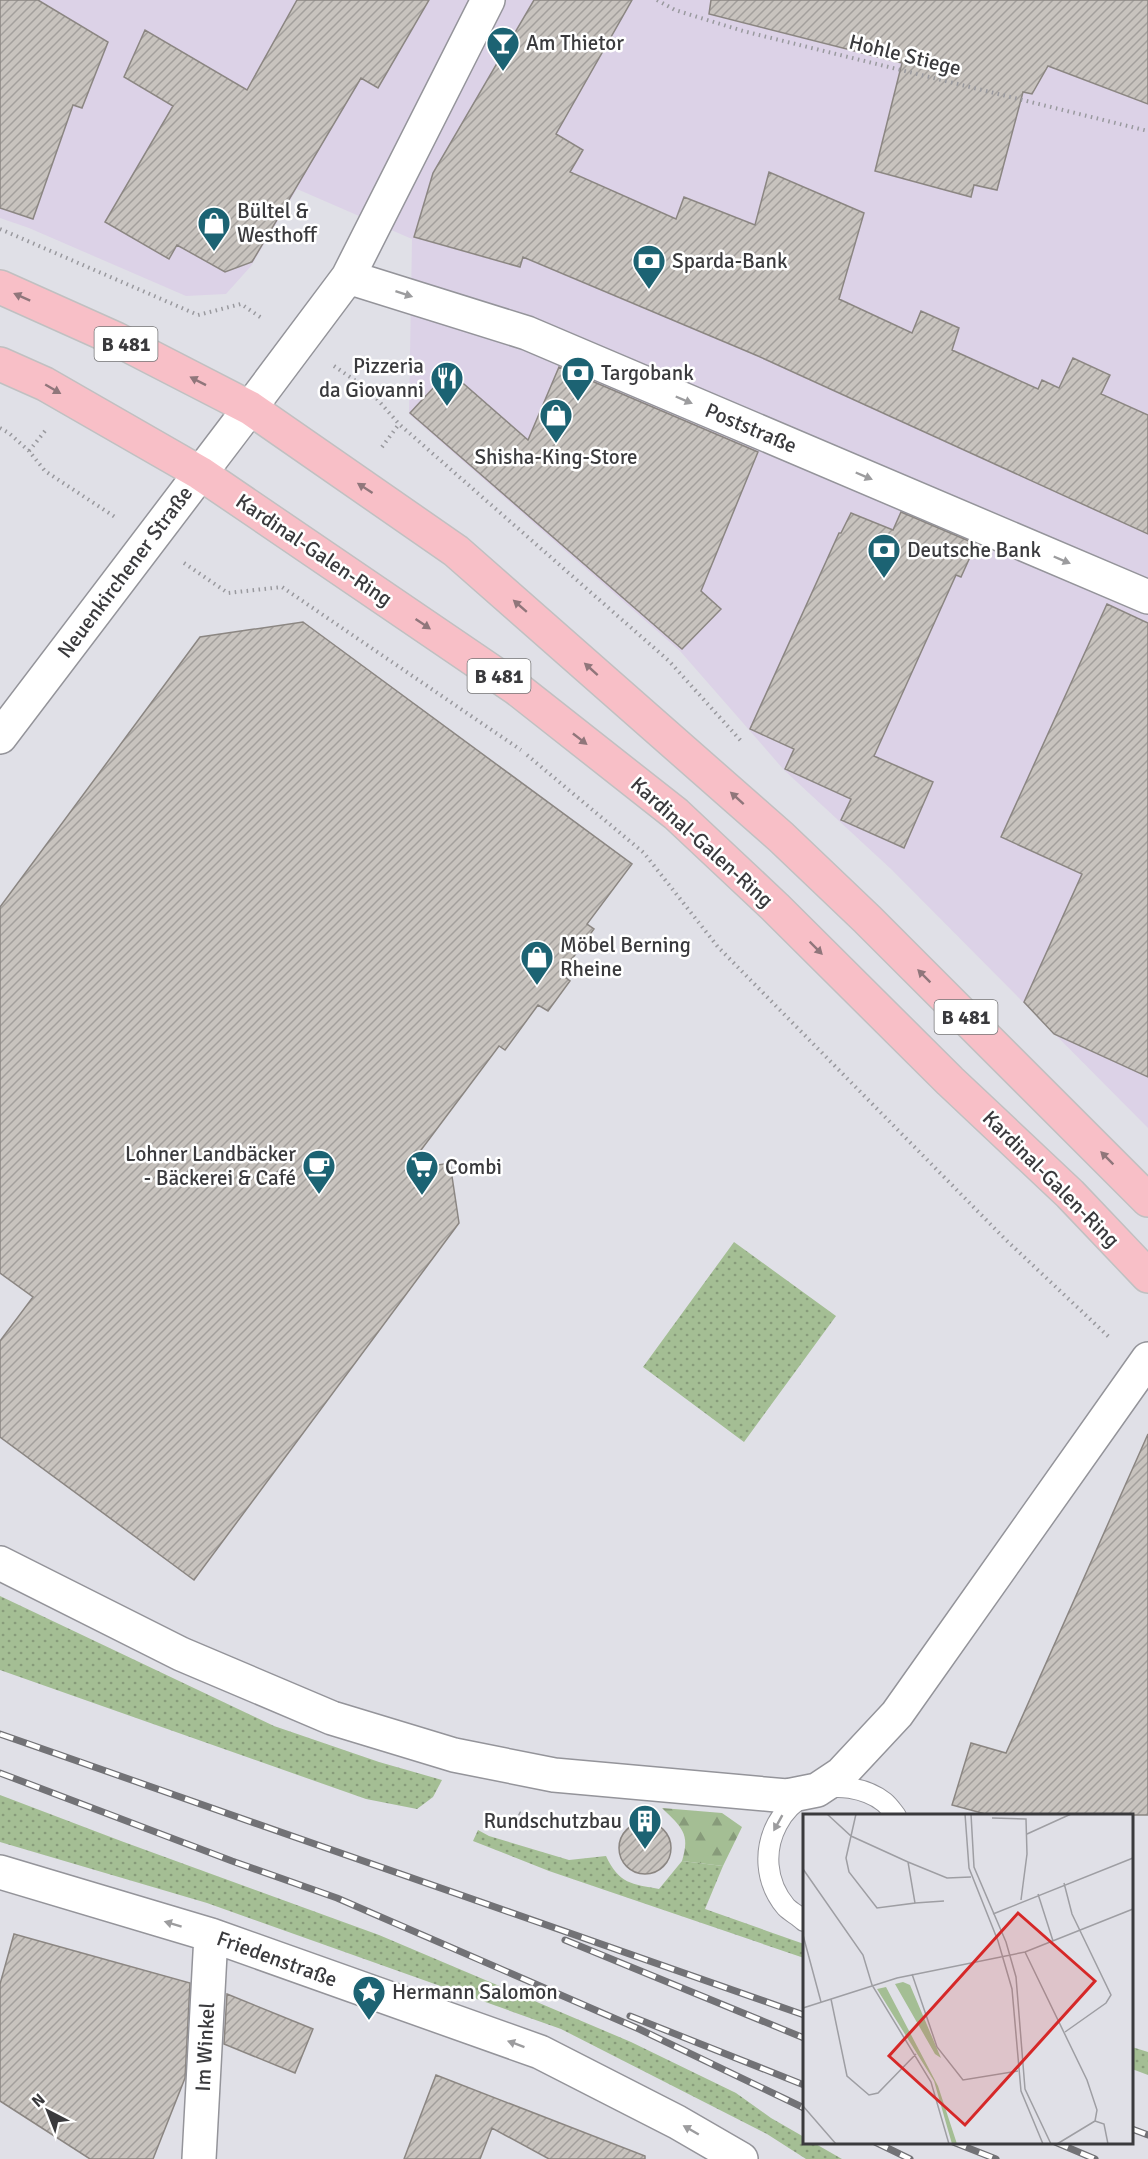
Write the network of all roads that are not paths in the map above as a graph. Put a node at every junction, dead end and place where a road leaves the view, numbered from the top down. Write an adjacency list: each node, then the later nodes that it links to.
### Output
1 (488, 0): 2 (street)
2 (348, 277): 5 (street); 7 (street, Poststraße, one-way to 7)
3 (0, 287): 5 (main road, B 481, one-way to 3)
4 (0, 364): 6 (main road, B 481, one-way to 6)
5 (250, 408): 6 (street, Neuenkirchener Straße); 9 (main road, B 481, one-way to 5)
6 (200, 473): 8 (street, Neuenkirchener Straße); 10 (main road, Kardinal-Galen-Ring / B 481, one-way to 10)
7 (1148, 597)
8 (0, 737)
9 (1148, 1200)
10 (1148, 1276)
11 (1145, 1364): 13 (street)
12 (0, 1563): 13 (street)
13 (817, 1790): 14 (lane); 16 (lane, one-way to 16)
14 (896, 1814)
15 (0, 1872): 17 (street, Friedenstraße, one-way to 15)
16 (803, 1920)
17 (211, 1935): 18 (street, Im Winkel); 19 (street, Friedenstraße, one-way to 17)
18 (199, 2159)
19 (741, 2159)

